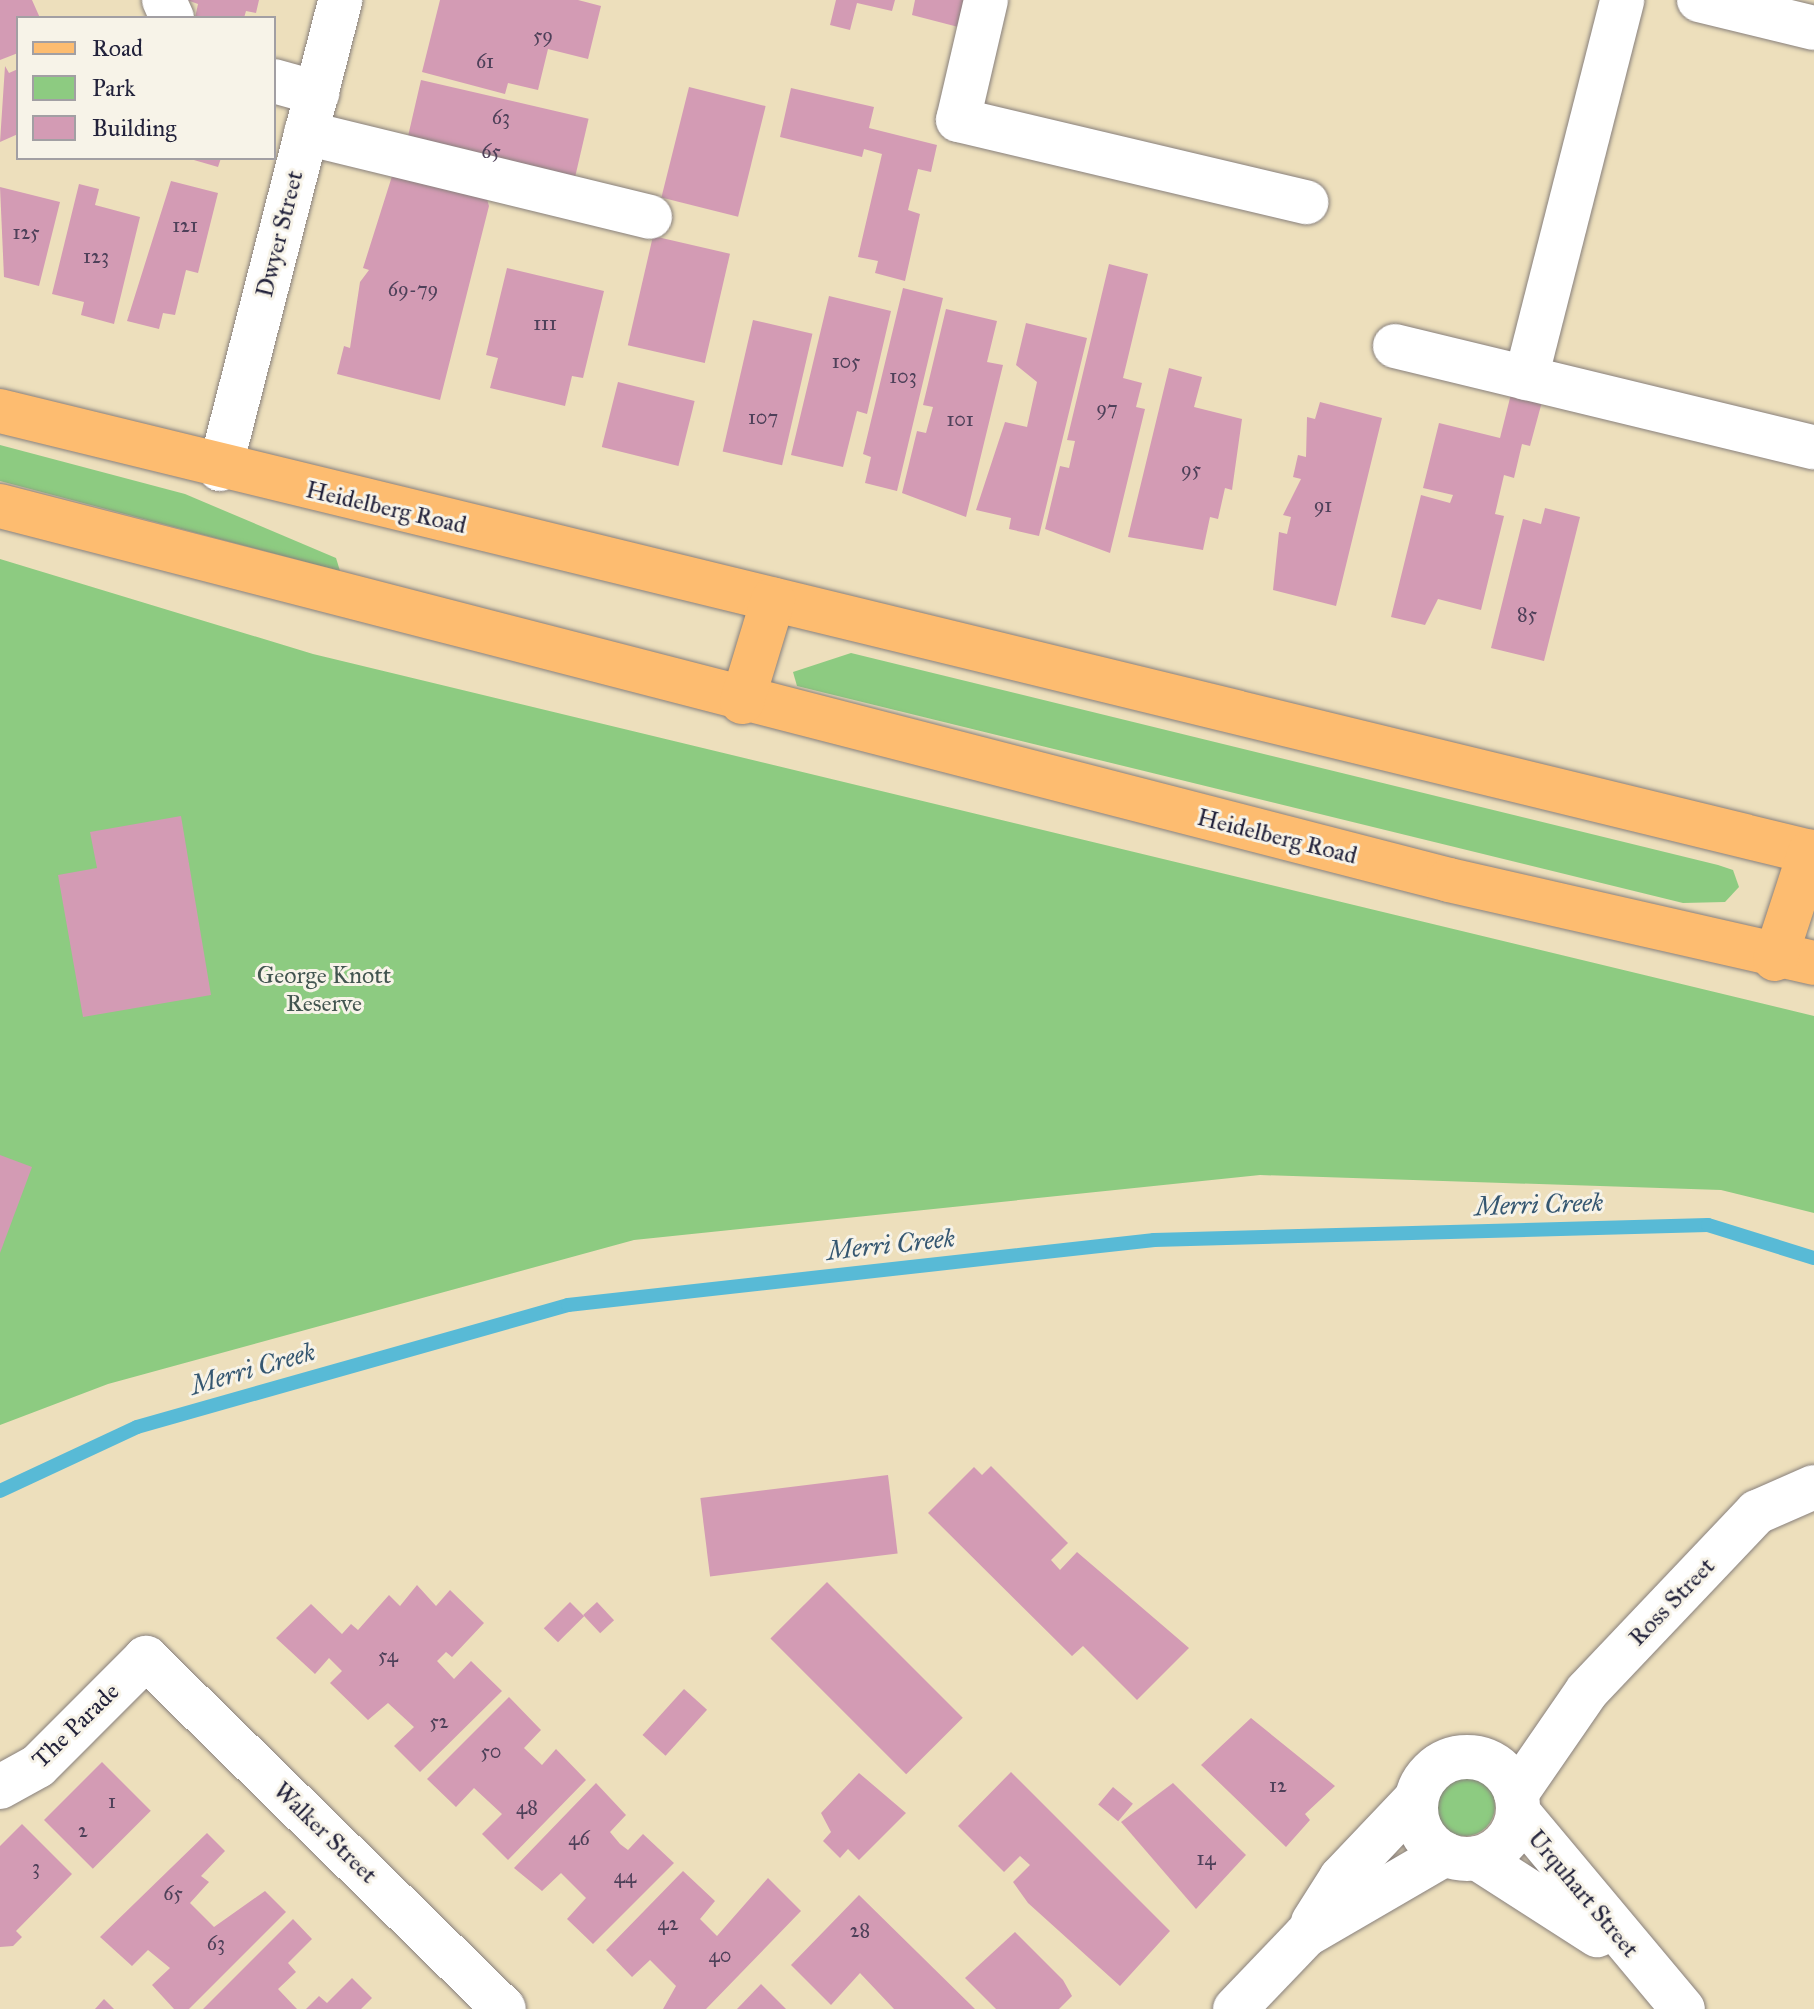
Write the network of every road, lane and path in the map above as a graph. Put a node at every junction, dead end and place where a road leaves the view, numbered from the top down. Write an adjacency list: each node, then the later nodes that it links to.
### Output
1 (340, 0): 8 (street, Dwyer Street)
2 (986, 0): 9 (street)
3 (1622, 0): 12 (street)
4 (1699, 0): 5 (street)
5 (1750, 6): 6 (street)
6 (1814, 28)
7 (276, 83): 8 (street)
8 (311, 113): 10 (street); 15 (street, Dwyer Street)
9 (1306, 202)
10 (650, 217)
11 (1395, 346): 12 (street)
12 (1526, 378): 14 (street)
13 (0, 411): 15 (main road, Heidelberg Road)
14 (1814, 447)
15 (220, 469): 17 (main road, Heidelberg Road)
16 (0, 506): 18 (main road, Heidelberg Road)
17 (773, 600): 18 (main road); 19 (main road, Heidelberg Road)
18 (742, 702): 20 (main road, Heidelberg Road)
19 (1813, 847): 20 (main road)
20 (1795, 961)
21 (1814, 1487): 23 (street, Ross Street)
22 (146, 1658): 25 (street, The Parade); 31 (street, Walker Street)
23 (1587, 1691): 24 (street, Ross Street); 27 (street, Ross Street)
24 (1474, 1757): 26 (street); 27 (street)
25 (0, 1787)
26 (1416, 1799): 28 (street); 29 (street)
27 (1517, 1803): 28 (street); 30 (street, Urquhart Street)
28 (1461, 1856): 29 (street); 30 (street, Urquhart Street)
29 (1306, 1935): 32 (street)
30 (1650, 1975): 33 (street, Urquhart Street)
31 (485, 2002)
32 (1235, 2009)
33 (1683, 2009)

